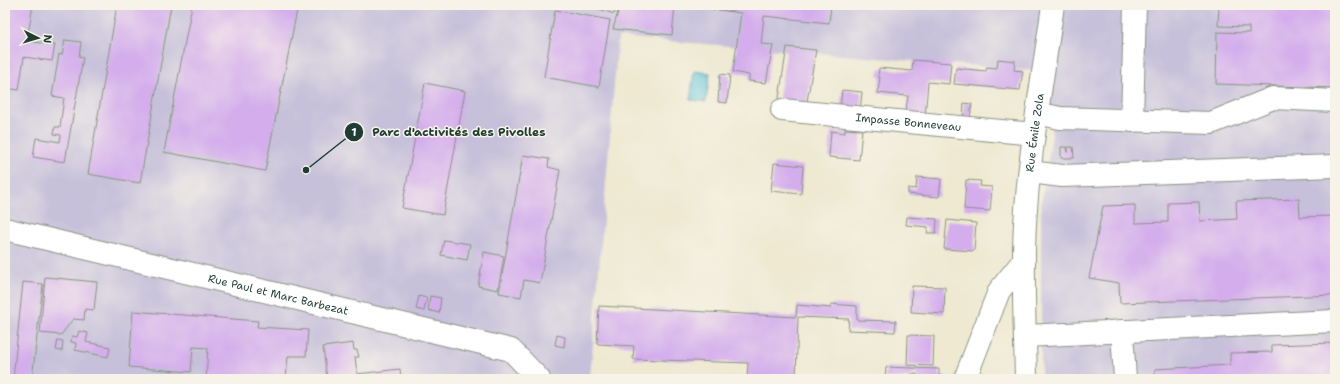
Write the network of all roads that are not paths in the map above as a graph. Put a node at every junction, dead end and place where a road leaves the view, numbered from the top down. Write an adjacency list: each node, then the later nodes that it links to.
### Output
1 (1053, 5): 6 (street, Rue Émile Zola)
2 (1135, 5): 5 (street)
3 (1335, 101): 5 (street, Impasse Bonneveau)
4 (782, 110): 6 (street, Impasse Bonneveau)
5 (1132, 121): 6 (street, Impasse Bonneveau)
6 (1036, 124): 8 (street, Rue Émile Zola)
7 (1335, 166): 8 (street)
8 (1030, 172): 10 (street, Rue Émile Zola)
9 (5, 229): 14 (street, Rue Paul et Marc Barbezat)
10 (1024, 260): 13 (street, Rue Émile Zola); 15 (street)
11 (1335, 321): 12 (street)
12 (1122, 331): 13 (street); 17 (street)
13 (1025, 336): 16 (street, Rue Émile Zola)
14 (539, 379)
15 (966, 379)
16 (1026, 379)
17 (1125, 379)

